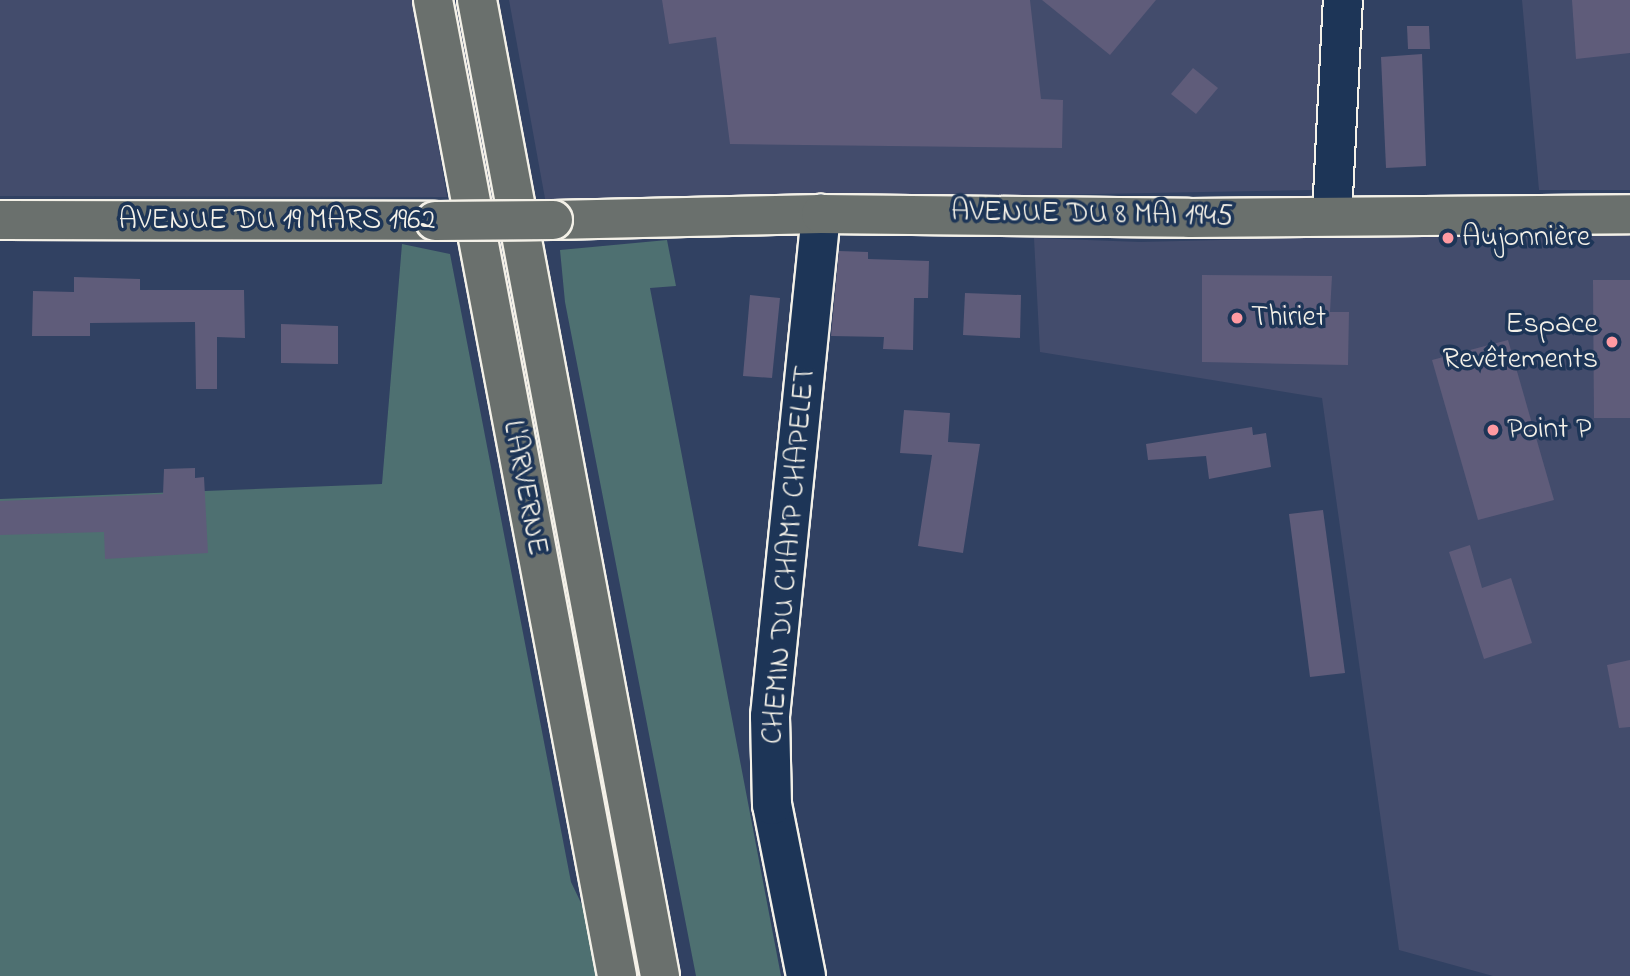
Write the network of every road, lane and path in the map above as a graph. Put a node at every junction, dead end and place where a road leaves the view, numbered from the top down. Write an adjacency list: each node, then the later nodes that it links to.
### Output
1 (433, 0): 9 (main road, L'ARVERNE)
2 (477, 0): 10 (main road, L'ARVERNE)
3 (1343, 0): 6 (street)
4 (821, 214): 6 (main road, AVENUE DU 8 MAI 1945); 8 (main road, AVENUE DU 8 MAI 1945); 11 (street, CHEMIN DU CHAMP CHAPELET)
5 (1630, 214): 6 (main road, AVENUE DU 8 MAI 1945)
6 (1332, 215)
7 (0, 220): 8 (main road, AVENUE DU 19 MARS 1962, bridge)
8 (553, 220)
9 (617, 976)
10 (660, 976)
11 (806, 976)

